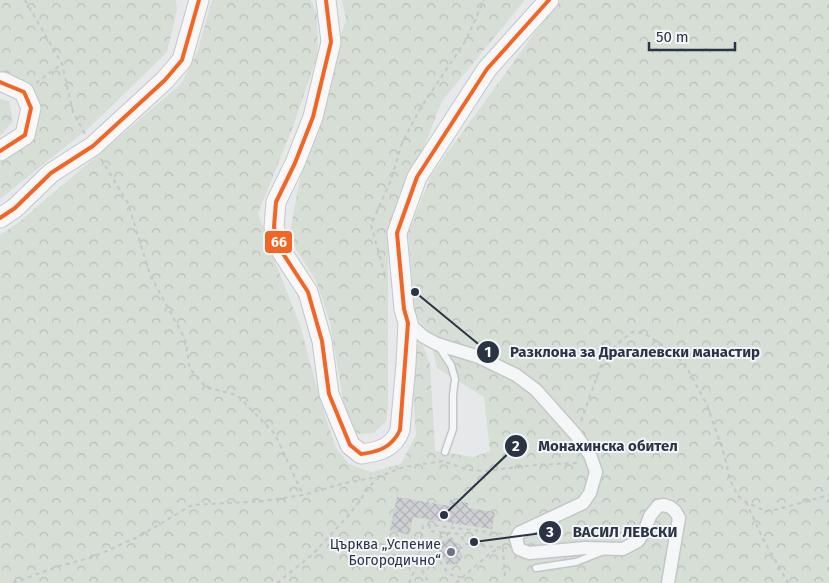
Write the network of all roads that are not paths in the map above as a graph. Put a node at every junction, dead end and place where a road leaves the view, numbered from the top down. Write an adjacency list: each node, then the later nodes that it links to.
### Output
1 (199, 0): 6 (street)
2 (326, 0): 7 (street)
3 (549, 0): 7 (street)
4 (0, 82): 5 (street)
5 (0, 151)
6 (0, 218)
7 (408, 323): 8 (street)
8 (437, 344): 9 (lane); 10 (street)
9 (445, 452)
10 (609, 549): 11 (lane); 12 (street)
11 (536, 568)
12 (668, 583)

